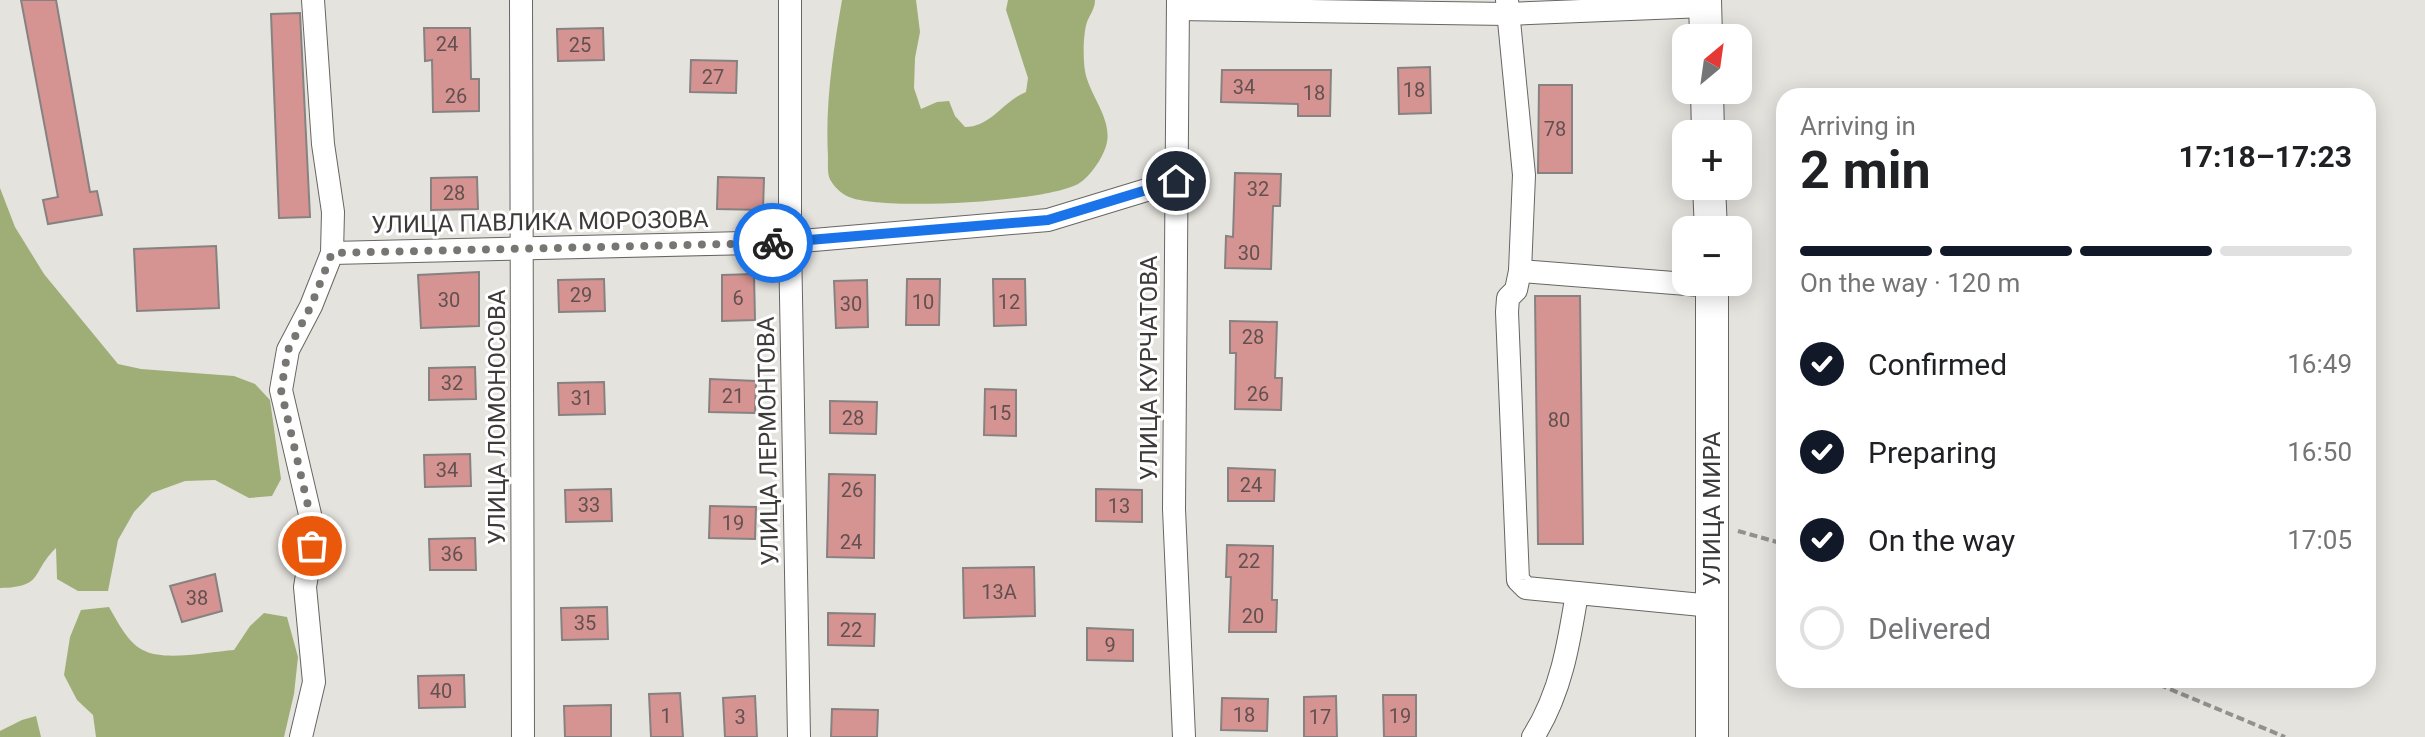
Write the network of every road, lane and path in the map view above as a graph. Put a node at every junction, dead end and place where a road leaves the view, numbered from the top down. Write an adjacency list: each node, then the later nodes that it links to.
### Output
1 (313, 0): 10 (street)
2 (521, 0): 9 (street, УЛИЦА ЛОМОНОСОВА)
3 (790, 0): 8 (street, УЛИЦА ЛЕРМОНТОВА)
4 (1178, 4): 5 (street); 7 (street, УЛИЦА КУРЧАТОВА)
5 (1507, 7): 6 (street); 11 (street)
6 (1705, 15)
7 (1176, 181): 8 (street, УЛИЦА ПАВЛИКА МОРОЗОВА); 22 (street, УЛИЦА КУРЧАТОВА)
8 (790, 242): 9 (street, УЛИЦА ПАВЛИКА МОРОЗОВА); 21 (street, УЛИЦА ЛЕРМОНТОВА)
9 (522, 250): 10 (street, УЛИЦА ПАВЛИКА МОРОЗОВА); 20 (street, УЛИЦА ЛОМОНОСОВА)
10 (332, 253): 19 (street)
11 (1520, 271): 12 (street); 16 (street)
12 (1672, 281)
13 (1712, 296): 14 (main road, УЛИЦА МИРА)
14 (1712, 524): 15 (path); 17 (main road, УЛИЦА МИРА)
15 (1776, 542)
16 (1577, 593): 17 (street); 23 (street)
17 (1712, 606): 24 (main road, УЛИЦА МИРА)
18 (2167, 688): 25 (path)
19 (301, 737)
20 (523, 737)
21 (799, 737)
22 (1184, 737)
23 (1533, 737)
24 (1712, 737)
25 (2285, 737)

